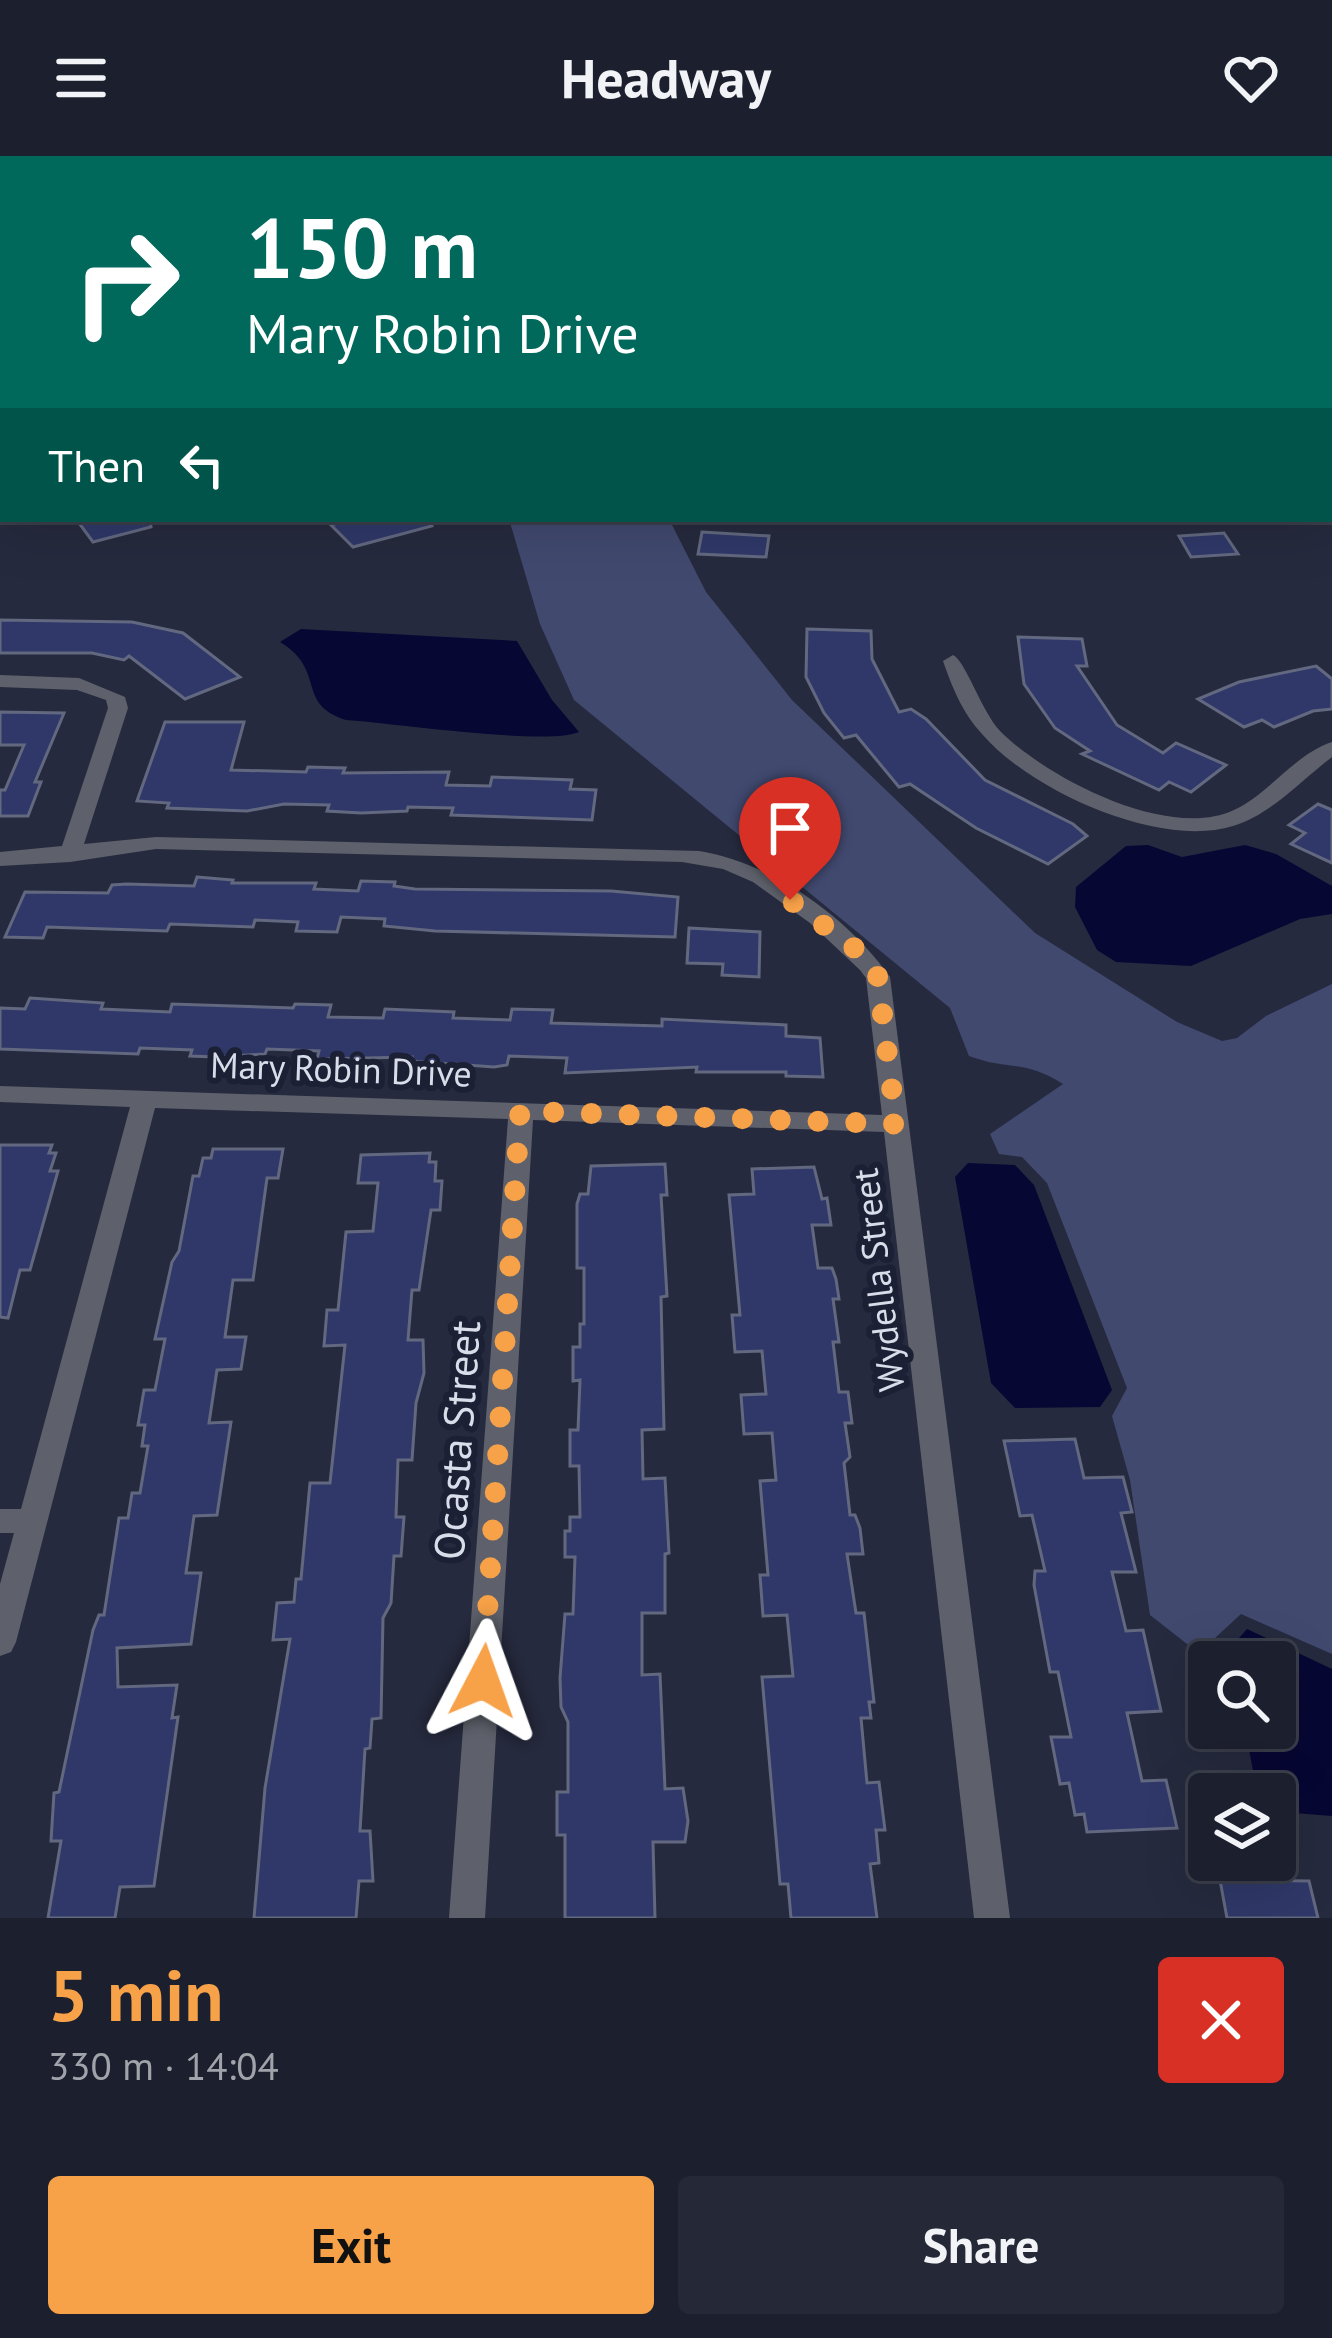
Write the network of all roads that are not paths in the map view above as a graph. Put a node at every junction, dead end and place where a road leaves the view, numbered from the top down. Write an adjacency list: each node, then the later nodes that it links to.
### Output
1 (953, 661): 3 (street)
2 (0, 682): 4 (street)
3 (1332, 748)
4 (70, 855): 5 (street, Wydella Street); 9 (street, Wydella Street)
5 (0, 859)
6 (0, 1094): 7 (street, Mary Robin Drive)
7 (145, 1098): 8 (street, Mary Robin Drive); 10 (street)
8 (520, 1111): 9 (street, Mary Robin Drive); 12 (street, Ocasta Street)
9 (896, 1124): 13 (street, Wydella Street)
10 (15, 1521): 11 (street)
11 (0, 1642)
12 (467, 1918)
13 (992, 1918)

